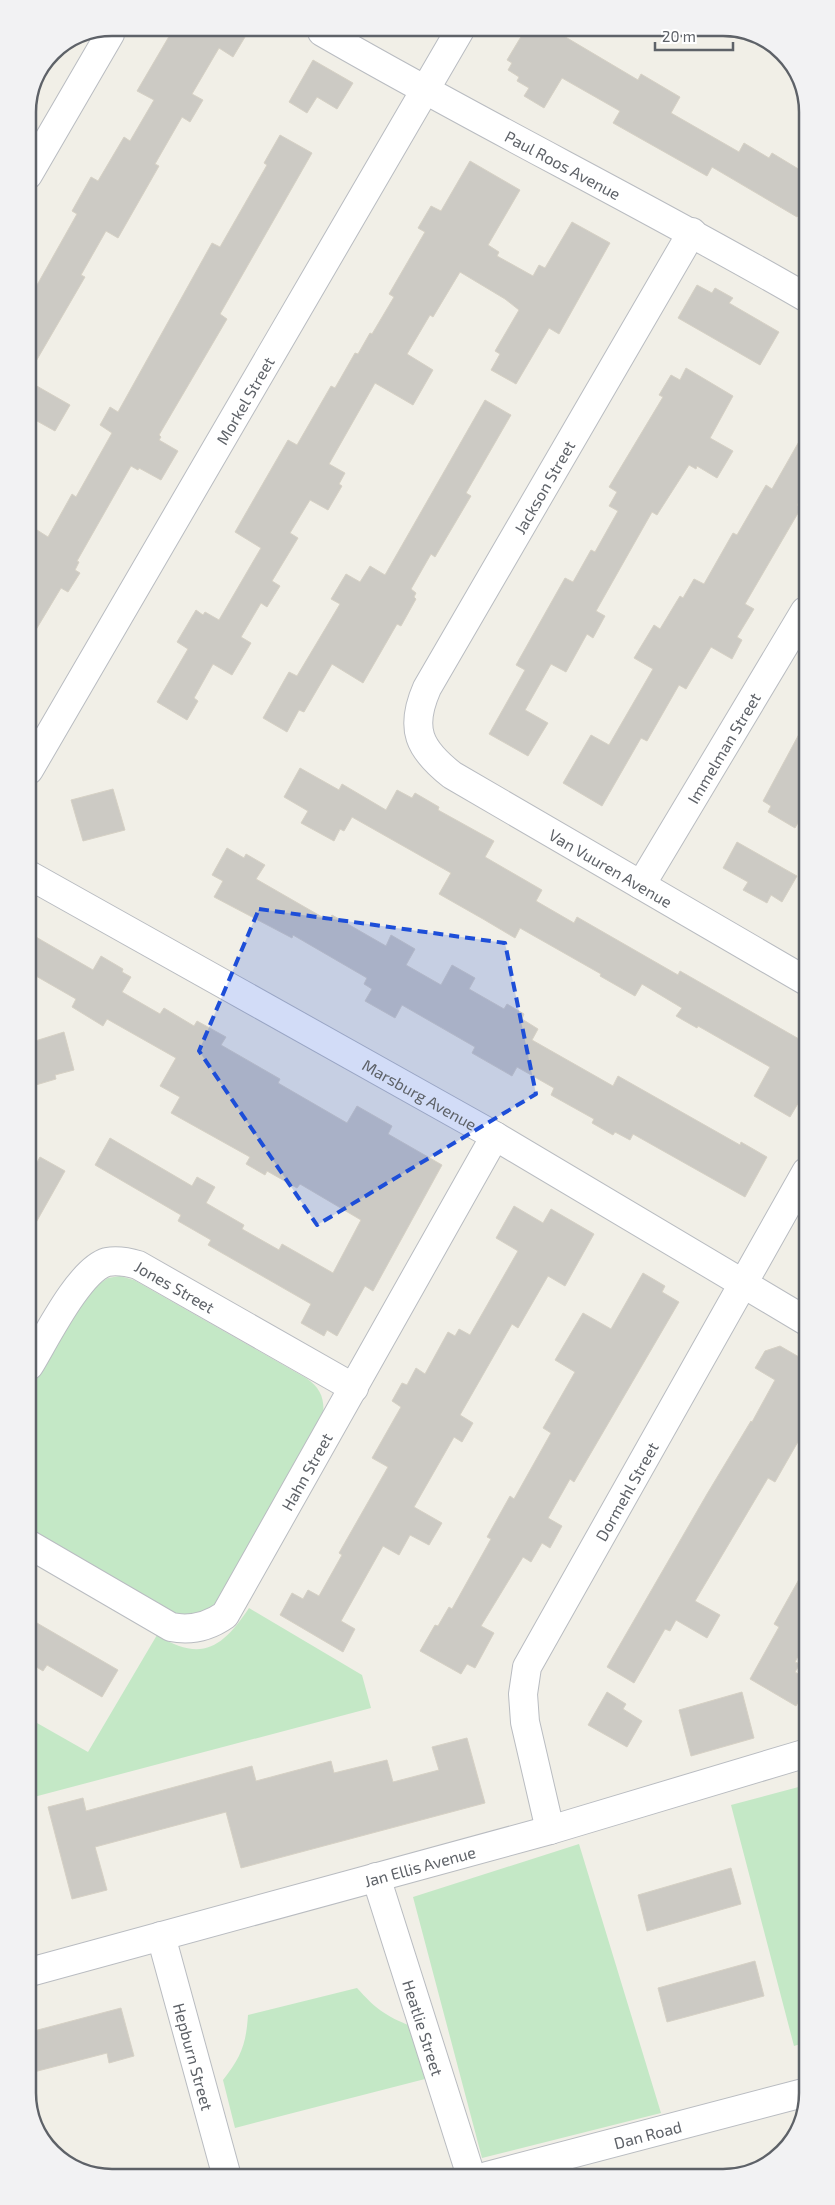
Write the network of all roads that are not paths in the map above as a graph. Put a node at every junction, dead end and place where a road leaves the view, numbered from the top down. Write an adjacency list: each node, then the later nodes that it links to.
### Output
1 (109, 36): 5 (street)
2 (329, 36): 4 (street, Paul Roos Avenue)
3 (456, 36): 4 (street, Morkel Street)
4 (424, 91): 6 (street, Paul Roos Avenue); 10 (street, Morkel Street)
5 (36, 161)
6 (692, 232): 7 (street, Paul Roos Avenue); 9 (street, Jackson Street)
7 (799, 294)
8 (799, 621): 12 (street, Immelman Street)
9 (424, 748): 12 (street, Van Vuuren Avenue)
10 (36, 758)
11 (36, 879): 14 (street, Marsburg Avenue)
12 (641, 885): 13 (street, Van Vuuren Avenue)
13 (799, 977)
14 (495, 1136): 16 (street, Marsburg Avenue); 19 (street, Hahn Street)
15 (799, 1184): 16 (street, Dormehl Street)
16 (742, 1284): 17 (street, Marsburg Avenue); 22 (street, Dormehl Street)
17 (799, 1317)
18 (36, 1355): 19 (street, Jones Street)
19 (354, 1388): 20 (street, Hahn Street)
20 (36, 1549)
21 (799, 1756): 22 (street, Jan Ellis Avenue)
22 (550, 1830): 23 (street, Jan Ellis Avenue)
23 (376, 1877): 24 (street, Jan Ellis Avenue); 28 (street, Heatlie Street)
24 (161, 1936): 25 (street, Jan Ellis Avenue); 27 (street, Hepburn Street)
25 (36, 1970)
26 (799, 2094): 29 (street, Dan Road)
27 (226, 2169)
28 (469, 2169)
29 (514, 2169)

